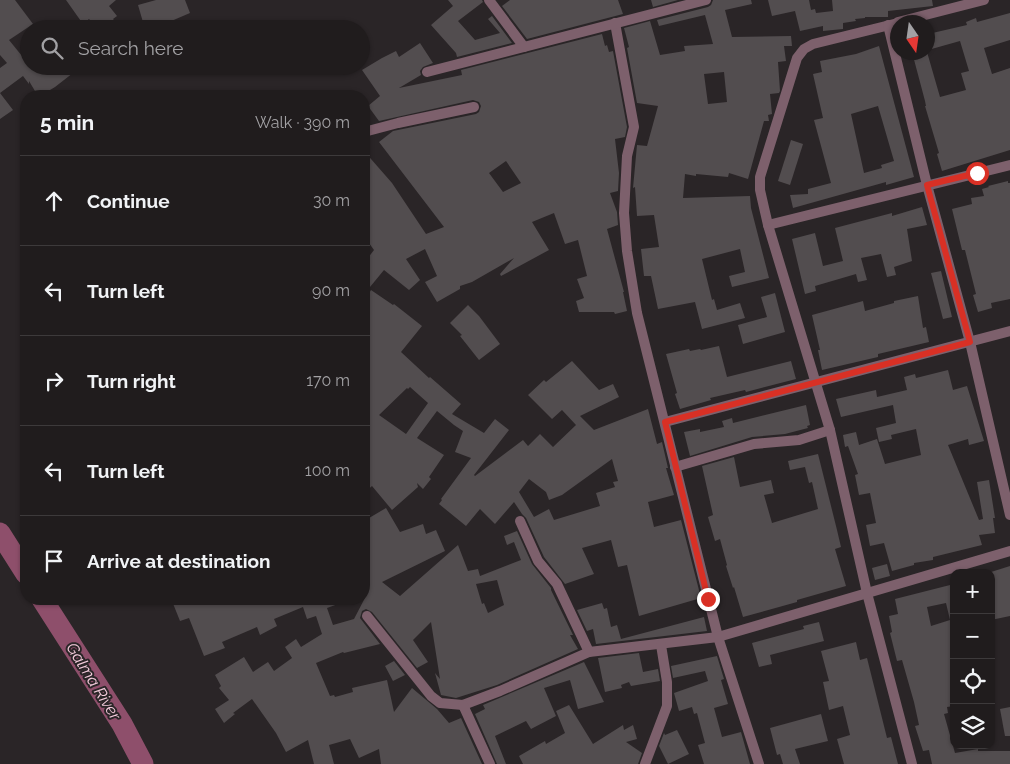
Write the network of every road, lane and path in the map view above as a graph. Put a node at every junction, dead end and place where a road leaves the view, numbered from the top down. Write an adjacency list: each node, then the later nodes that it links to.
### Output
1 (489, 0): 7 (street)
2 (706, 0): 5 (street)
3 (984, 0): 4 (street)
4 (925, 15)
5 (615, 23): 7 (street); 18 (street)
6 (890, 24): 14 (street)
7 (524, 46): 9 (street)
8 (902, 60): 13 (street)
9 (427, 72)
10 (474, 107): 11 (street)
11 (370, 130)
12 (1010, 165): 13 (street)
13 (927, 185): 14 (street); 16 (street)
14 (768, 225): 17 (street)
15 (1010, 331): 16 (street)
16 (970, 342): 17 (street); 21 (street)
17 (816, 383): 18 (street); 19 (street)
18 (665, 422): 20 (street)
19 (830, 430): 20 (street); 24 (street)
20 (675, 467): 26 (street)
21 (1010, 515)
22 (520, 521): 28 (street)
23 (1010, 551): 24 (street)
24 (867, 593): 26 (street); 33 (street)
25 (367, 616): 29 (street)
26 (718, 637): 27 (street); 32 (street)
27 (661, 644): 28 (street); 31 (street)
28 (589, 652): 29 (street)
29 (463, 705): 30 (street)
30 (490, 764)
31 (645, 764)
32 (759, 764)
33 (912, 764)

